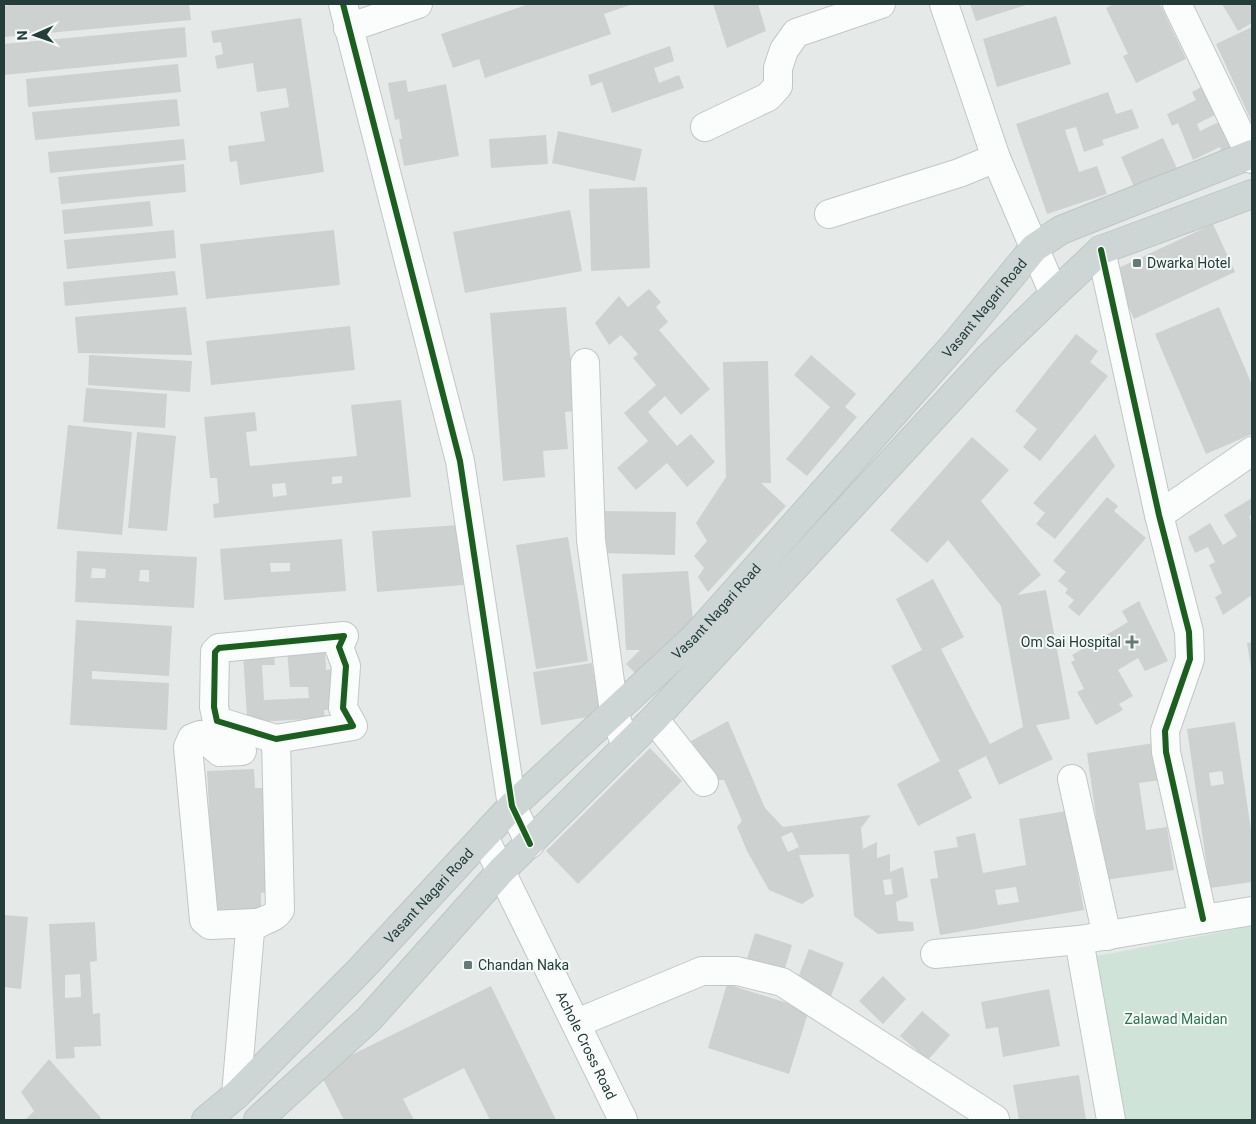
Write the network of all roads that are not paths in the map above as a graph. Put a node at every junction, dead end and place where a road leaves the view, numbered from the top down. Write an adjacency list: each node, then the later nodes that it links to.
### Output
1 (418, 4): 5 (street)
2 (881, 4): 6 (street)
3 (944, 4): 8 (street)
4 (1177, 4): 7 (street)
5 (346, 16): 24 (street)
6 (705, 127)
7 (1252, 156): 11 (main road, Vasant Nagari Road)
8 (996, 158): 10 (street); 11 (street)
9 (1252, 194): 12 (main road, Vasant Nagari Road)
10 (829, 214)
11 (1034, 248): 13 (street); 17 (main road, Vasant Nagari Road)
12 (1101, 250): 13 (main road, Vasant Nagari Road); 16 (street)
13 (1054, 294): 18 (main road, Vasant Nagari Road)
14 (585, 363): 17 (street)
15 (1252, 451): 16 (street)
16 (1160, 515): 29 (street)
17 (614, 712): 20 (street); 24 (main road, Vasant Nagari Road)
18 (654, 719): 20 (main road, Vasant Nagari Road); 23 (street)
19 (276, 739): 19 (street); 30 (street)
20 (626, 747): 26 (main road, Vasant Nagari Road)
21 (242, 751): 30 (street)
22 (1072, 779): 31 (street)
23 (704, 782)
24 (512, 806): 25 (main road, Vasant Nagari Road); 26 (street)
25 (484, 837): 27 (street, Achole Cross Road); 35 (main road, Vasant Nagari Road)
26 (530, 844): 27 (main road, Vasant Nagari Road)
27 (501, 871): 34 (street, Achole Cross Road); 36 (main road, Vasant Nagari Road)
28 (1252, 911): 29 (street)
29 (1203, 919): 31 (street)
30 (256, 923): 35 (street)
31 (1107, 936): 32 (street)
32 (1079, 940): 33 (street); 40 (street)
33 (935, 954)
34 (577, 1023): 37 (street); 39 (street, Achole Cross Road)
35 (236, 1095): 38 (main road, Vasant Nagari Road)
36 (263, 1119)
37 (996, 1119)
38 (206, 1120)
39 (623, 1120)
40 (1111, 1120)

